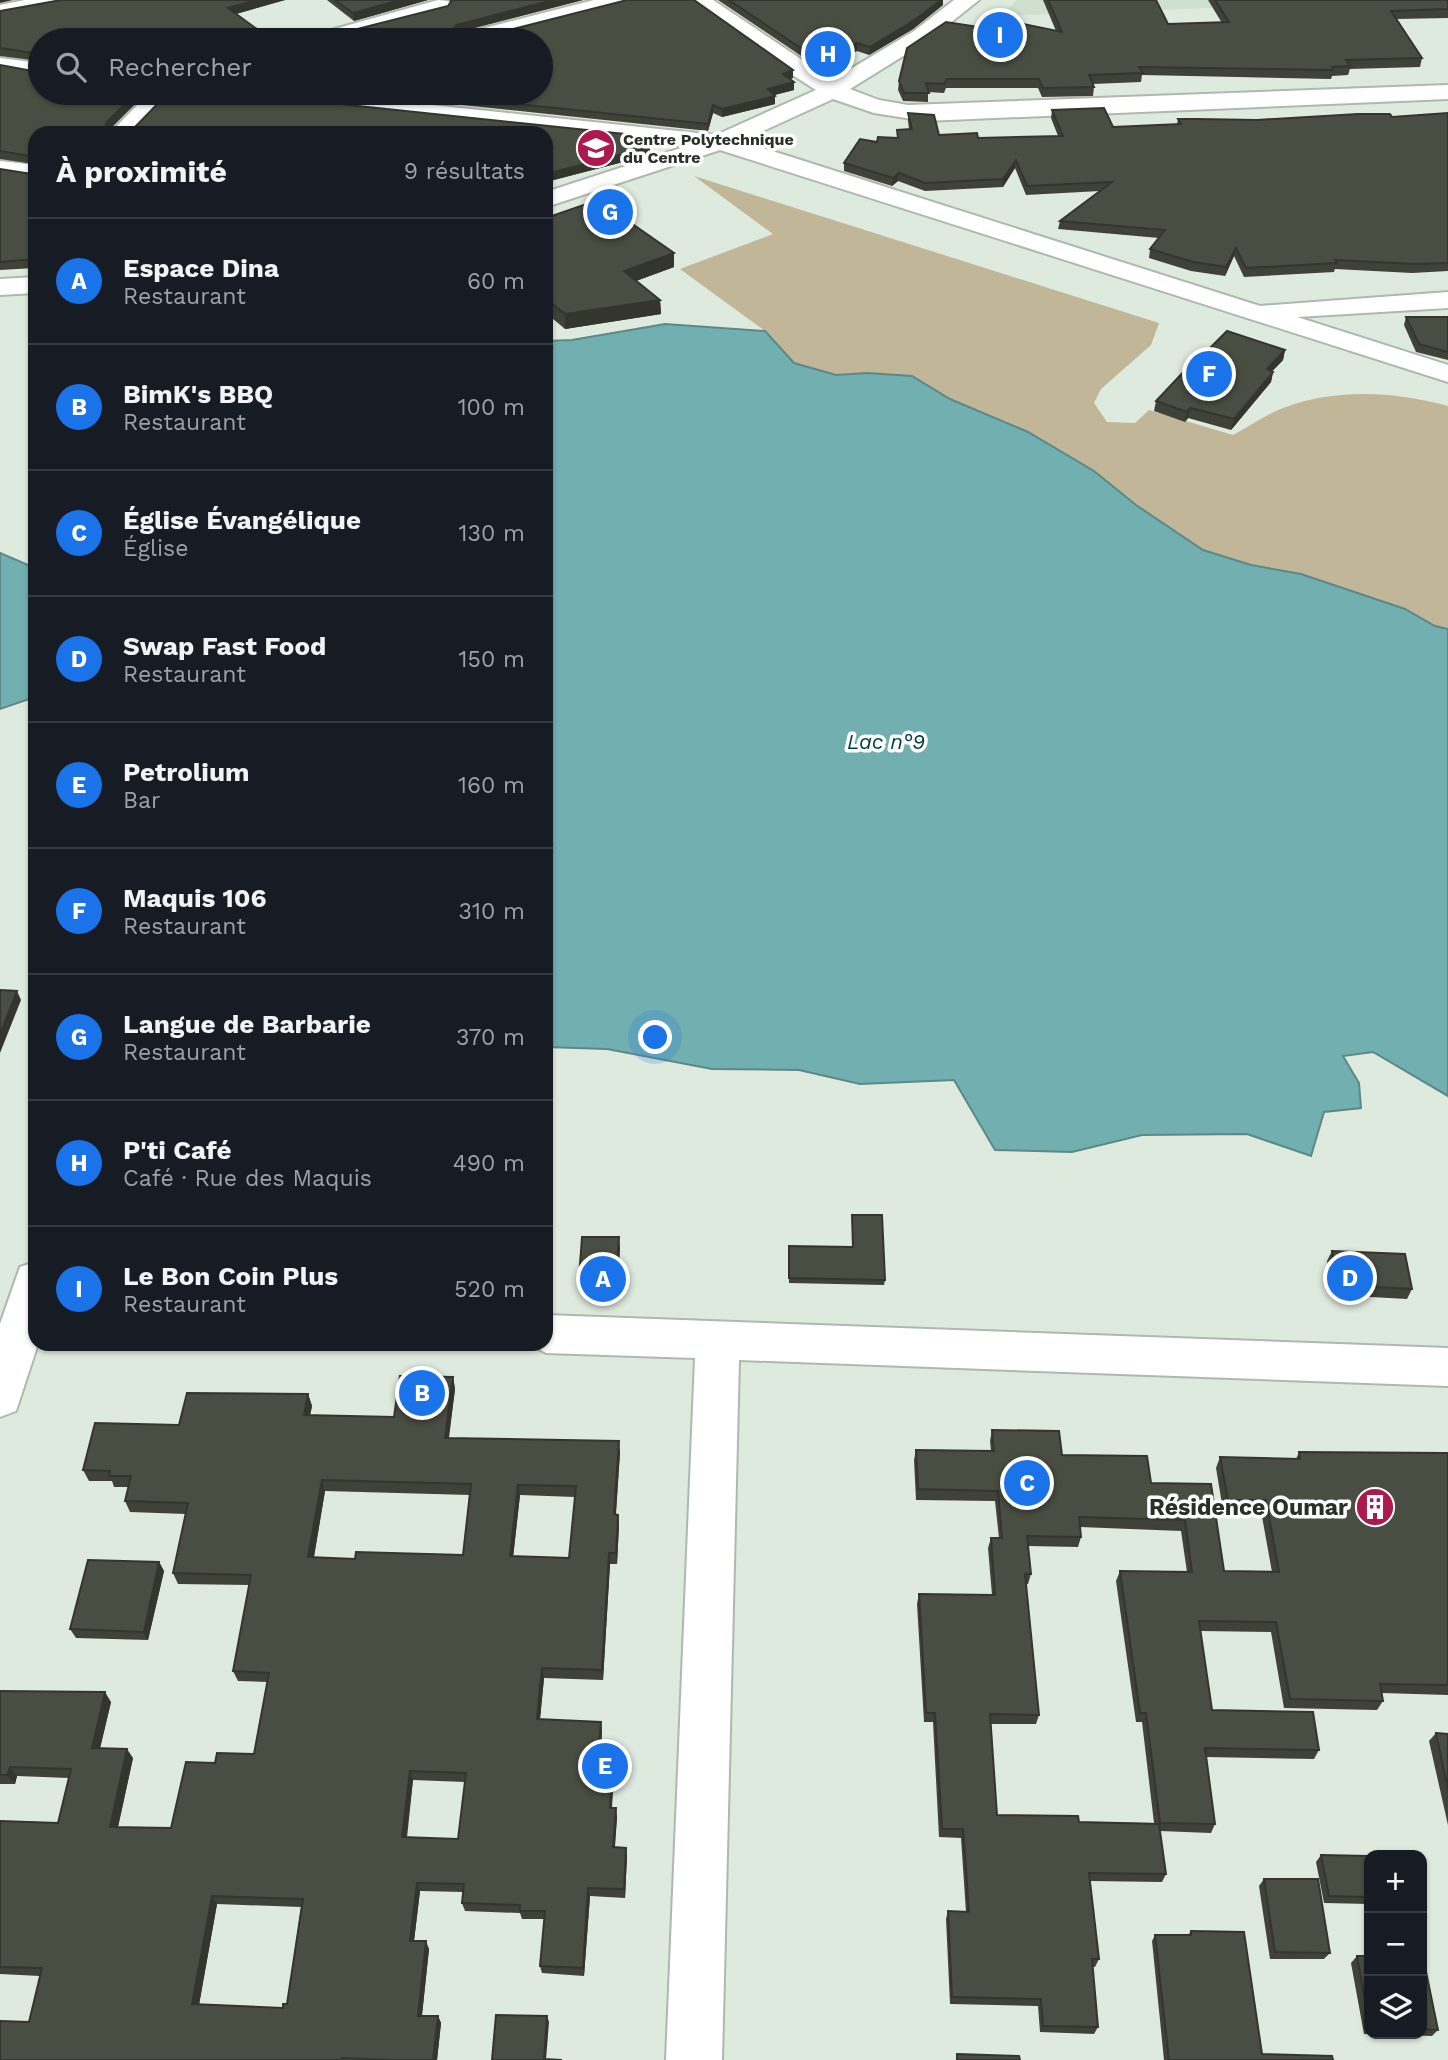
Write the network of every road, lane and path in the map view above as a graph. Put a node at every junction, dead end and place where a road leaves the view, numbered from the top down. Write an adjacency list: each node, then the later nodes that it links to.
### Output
1 (61, 0): 6 (street)
2 (619, 0): 9 (street)
3 (699, 0): 12 (street)
4 (968, 0): 12 (street)
5 (436, 3): 7 (street); 8 (street)
6 (0, 11)
7 (358, 28)
8 (463, 28)
9 (509, 28)
10 (0, 65): 11 (street)
11 (28, 68)
12 (833, 90): 13 (street); 21 (street)
13 (1448, 92)
14 (150, 105): 18 (street)
15 (336, 105): 17 (street)
16 (449, 105): 17 (street)
17 (455, 123): 19 (street)
18 (129, 126)
19 (497, 126)
20 (553, 130): 21 (street)
21 (719, 142): 24 (street); 28 (street)
22 (0, 168): 23 (street)
23 (28, 171)
24 (553, 198)
25 (28, 285): 26 (street)
26 (0, 287)
27 (1448, 300): 28 (street)
28 (1251, 312): 29 (street)
29 (1448, 374)
30 (28, 1298): 31 (street)
31 (20, 1319): 35 (street)
32 (553, 1334): 33 (street)
33 (718, 1338): 34 (street); 36 (street)
34 (1448, 1367)
35 (0, 1397)
36 (694, 2060)

